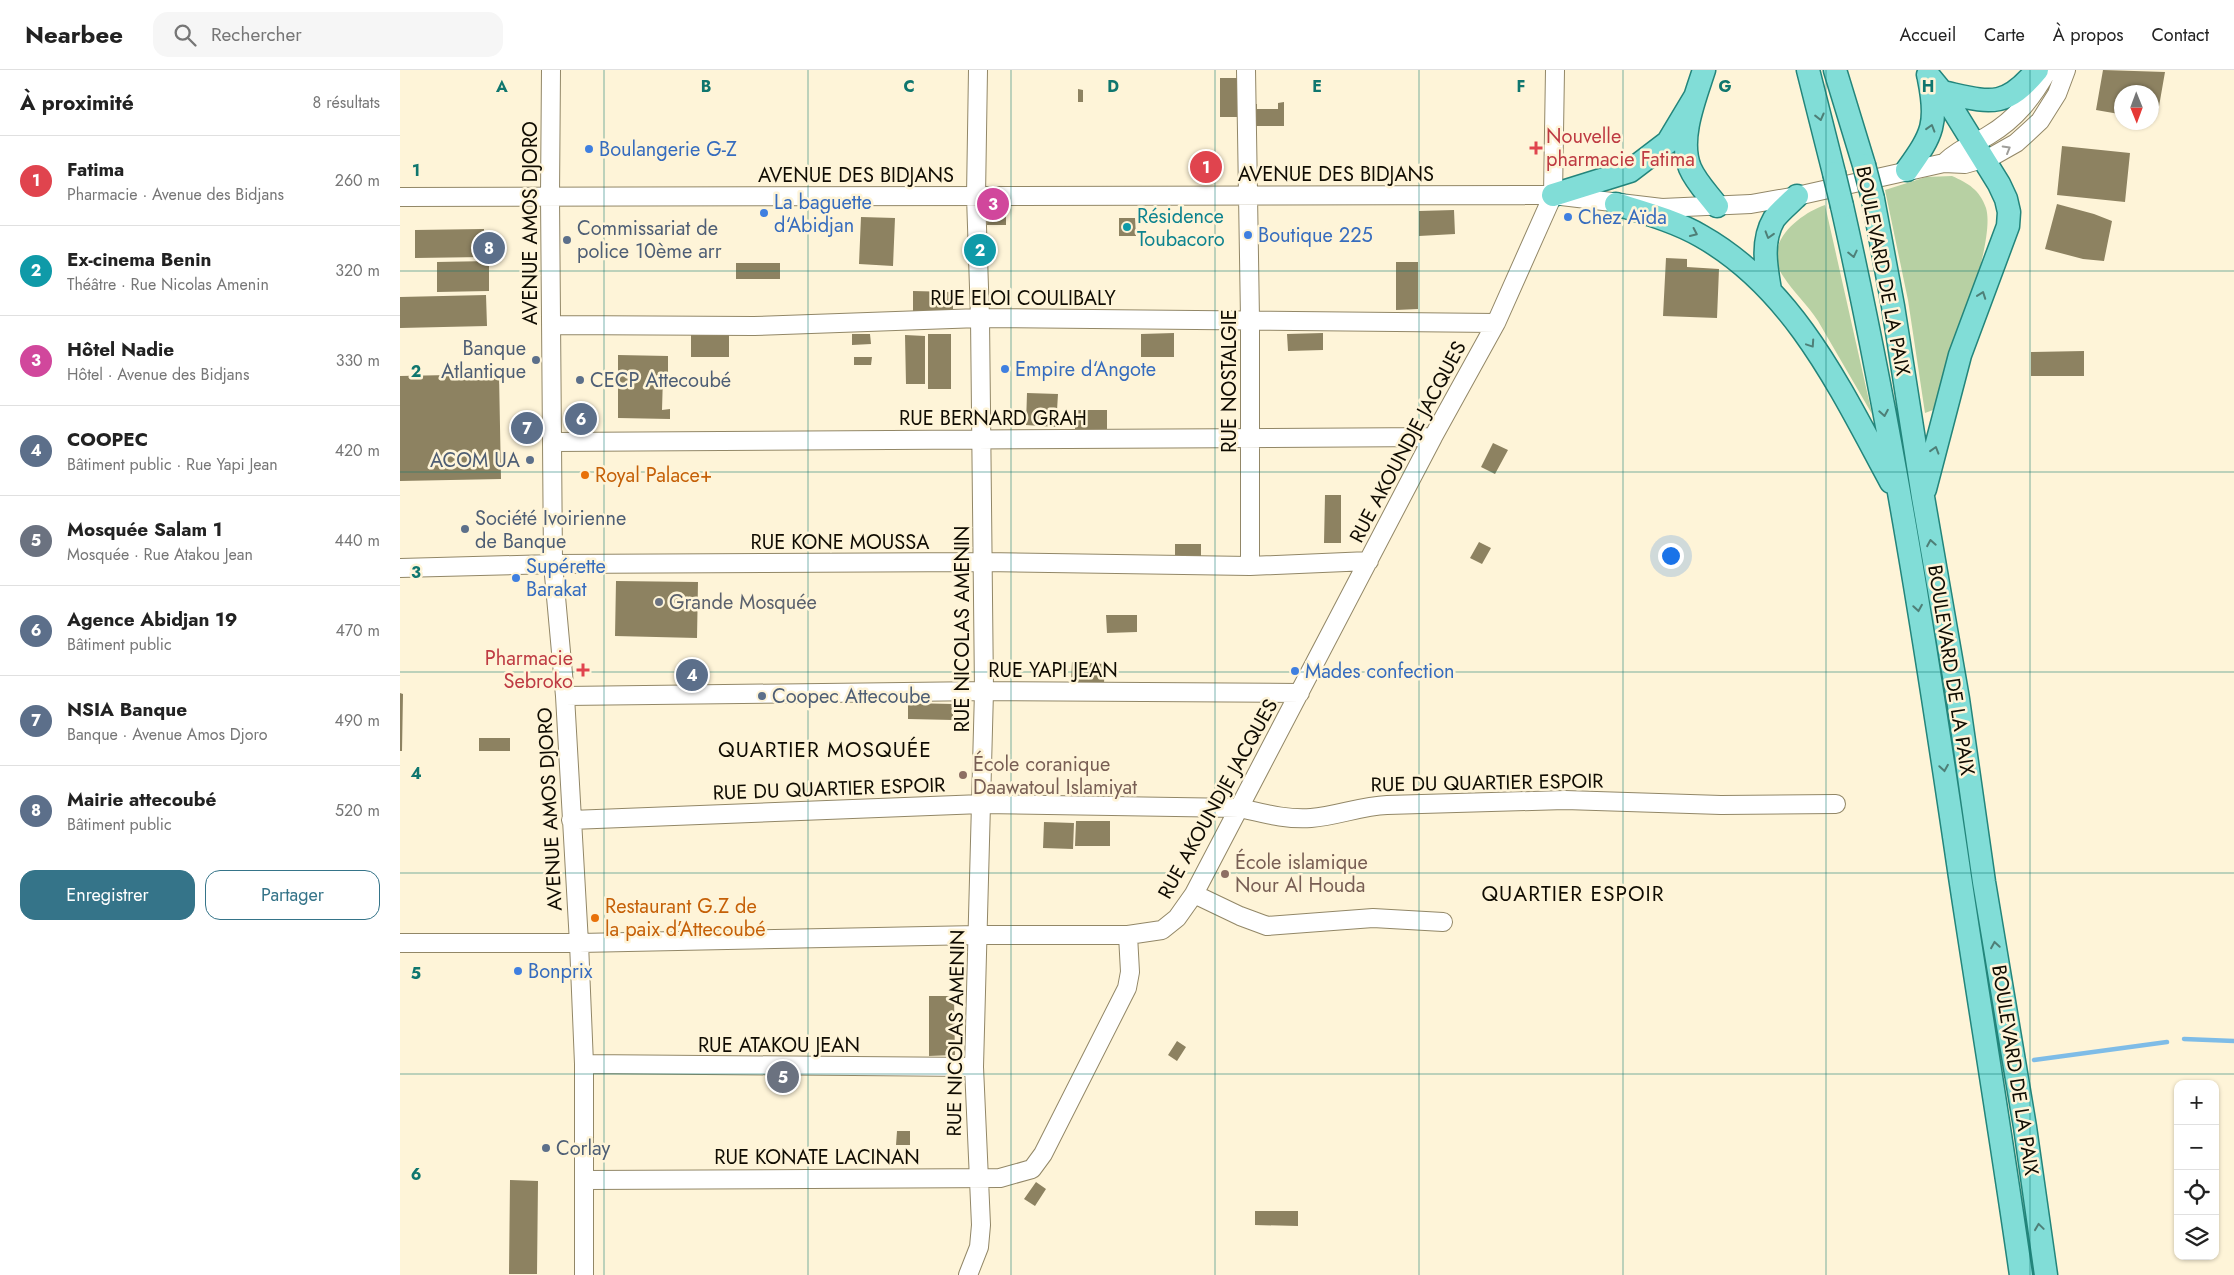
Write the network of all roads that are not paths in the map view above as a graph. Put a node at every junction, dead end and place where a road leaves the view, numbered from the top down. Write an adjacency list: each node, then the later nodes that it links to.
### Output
1 (551, 70): 19 (street, AVENUE AMOS DJORO)
2 (978, 70): 20 (street, RUE NICOLAS AMENIN)
3 (1246, 70): 16 (street, RUE NOSTALGIE)
4 (1555, 70): 17 (street, RUE AKOUNDJE JACQUES)
5 (1704, 70): 12 (main road)
6 (1808, 70): 15 (main road, BOULEVARD DE LA PAIX, one-way to 15)
7 (1835, 70): 33 (main road, BOULEVARD DE LA PAIX, bridge)
8 (2037, 70): 11 (main road)
9 (2048, 70): 13 (street)
10 (2066, 70): 13 (street, one-way to 10)
11 (1931, 79): 13 (main road); 14 (main road, one-way to 11)
12 (1695, 97): 17 (main road); 23 (main road)
13 (1979, 151): 14 (street, AVENUE DES BIDJANS); 33 (main road, one-way to 13)
14 (1907, 170): 15 (street, AVENUE DES BIDJANS)
15 (1841, 178): 21 (street, AVENUE DES BIDJANS); 34 (main road, BOULEVARD DE LA PAIX, one-way to 34, bridge)
16 (1247, 195): 17 (street, AVENUE DES BIDJANS); 20 (street, AVENUE DES BIDJANS); 26 (street, RUE NOSTALGIE)
17 (1553, 195): 22 (street, AVENUE DES BIDJANS); 27 (street, RUE AKOUNDJE JACQUES)
18 (400, 196): 19 (street, AVENUE DES BIDJANS)
19 (550, 196): 20 (street, AVENUE DES BIDJANS); 28 (street, AVENUE AMOS DJORO)
20 (976, 196): 25 (street, RUE NICOLAS AMENIN)
21 (1797, 196): 23 (street, AVENUE DES BIDJANS); 24 (main road, one-way to 24)
22 (1616, 204): 23 (street, AVENUE DES BIDJANS); 24 (main road, one-way to 24)
23 (1717, 206)
24 (1770, 290): 34 (main road, one-way to 34)
25 (980, 318): 26 (street, RUE ELOI COULIBALY); 28 (street, RUE ELOI COULIBALY); 31 (street, RUE NICOLAS AMENIN)
26 (1250, 319): 27 (street, RUE ELOI COULIBALY); 30 (street, RUE NOSTALGIE)
27 (1496, 323): 29 (street, RUE AKOUNDJE JACQUES)
28 (551, 325): 32 (street, AVENUE AMOS DJORO)
29 (1433, 437): 30 (street, RUE BERNARD GRAH); 35 (street, RUE AKOUNDJE JACQUES)
30 (1250, 438): 31 (street, RUE BERNARD GRAH); 38 (street, RUE NOSTALGIE)
31 (982, 440): 32 (street, RUE BERNARD GRAH); 36 (street, RUE NICOLAS AMENIN)
32 (553, 442): 37 (street, AVENUE AMOS DJORO)
33 (1923, 497): 60 (main road, BOULEVARD DE LA PAIX, one-way to 33)
34 (1900, 500): 59 (main road, BOULEVARD DE LA PAIX, one-way to 59)
35 (1370, 561): 38 (street, RUE KONE MOUSSA); 41 (street, RUE AKOUNDJE JACQUES)
36 (983, 562): 37 (street, RUE KONE MOUSSA); 38 (street, RUE KONE MOUSSA); 40 (street, RUE NICOLAS AMENIN)
37 (554, 564): 39 (street, RUE KONE MOUSSA); 42 (street, AVENUE AMOS DJORO)
38 (1250, 566)
39 (400, 568)
40 (984, 691): 41 (street, RUE YAPI JEAN); 42 (street, RUE YAPI JEAN); 43 (street, RUE NICOLAS AMENIN)
41 (1300, 693): 45 (street, RUE AKOUNDJE JACQUES)
42 (564, 696): 46 (street, AVENUE AMOS DJORO)
43 (982, 804): 45 (street, RUE DU QUARTIER ESPOIR); 46 (street, RUE DU QUARTIER ESPOIR); 49 (street, RUE NICOLAS AMENIN)
44 (1836, 804): 45 (street, RUE DU QUARTIER ESPOIR)
45 (1239, 808): 47 (street, RUE AKOUNDJE JACQUES)
46 (571, 820): 51 (street, AVENUE AMOS DJORO)
47 (1194, 894): 48 (street); 50 (street, RUE AKOUNDJE JACQUES)
48 (1442, 922)
49 (978, 935): 50 (street, RUE AKOUNDJE JACQUES); 51 (street, RUE AKOUNDJE JACQUES); 54 (street, RUE NICOLAS AMENIN)
50 (1128, 935): 55 (street, RUE KONATE LACINAN)
51 (579, 942): 52 (street, RUE AKOUNDJE JACQUES); 53 (street, AVENUE AMOS DJORO)
52 (400, 943)
53 (584, 1064): 54 (street, RUE ATAKOU JEAN); 56 (street, AVENUE AMOS DJORO)
54 (974, 1067): 55 (street, RUE NICOLAS AMENIN)
55 (978, 1177): 56 (street, RUE KONATE LACINAN); 58 (street, RUE NICOLAS AMENIN)
56 (584, 1180): 57 (street, AVENUE AMOS DJORO)
57 (584, 1275)
58 (968, 1275)
59 (2021, 1275)
60 (2046, 1275)

